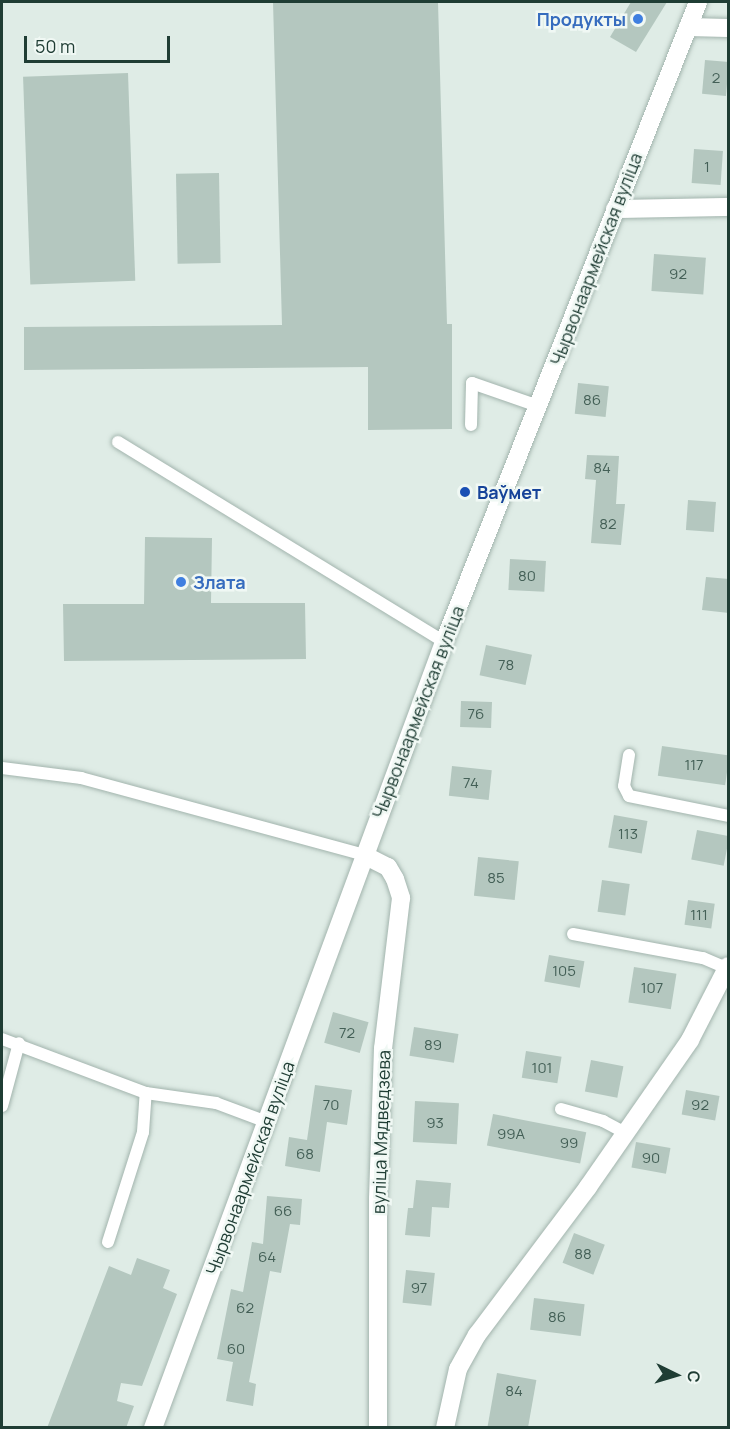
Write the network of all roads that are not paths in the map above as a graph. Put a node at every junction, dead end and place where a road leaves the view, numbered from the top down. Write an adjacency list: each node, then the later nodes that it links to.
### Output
1 (698, 2): 2 (street, Чырвонаармейская вуліца)
2 (688, 27): 3 (street); 5 (street, Чырвонаармейская вуліца)
3 (729, 28)
4 (729, 207): 5 (street)
5 (615, 209): 6 (street, Чырвонаармейская вуліца)
6 (538, 405): 7 (lane); 9 (street, Чырвонаармейская вуліца)
7 (471, 425)
8 (118, 442): 9 (lane)
9 (444, 642): 13 (street, Чырвонаармейская вуліца)
10 (629, 755): 12 (lane)
11 (2, 768): 13 (lane)
12 (729, 816)
13 (364, 855): 21 (street, Чырвонаармейская вуліца); 25 (street, вуліца Мядведзева)
14 (573, 934): 15 (lane)
15 (728, 967): 22 (street)
16 (2, 1038): 17 (lane)
17 (19, 1043): 18 (lane); 19 (lane)
18 (146, 1093): 21 (lane); 23 (lane)
19 (2, 1106)
20 (561, 1109): 22 (lane)
21 (267, 1122): 24 (street, Чырвонаармейская вуліца)
22 (626, 1133): 26 (street)
23 (108, 1242)
24 (153, 1428)
25 (378, 1428)
26 (445, 1428)

